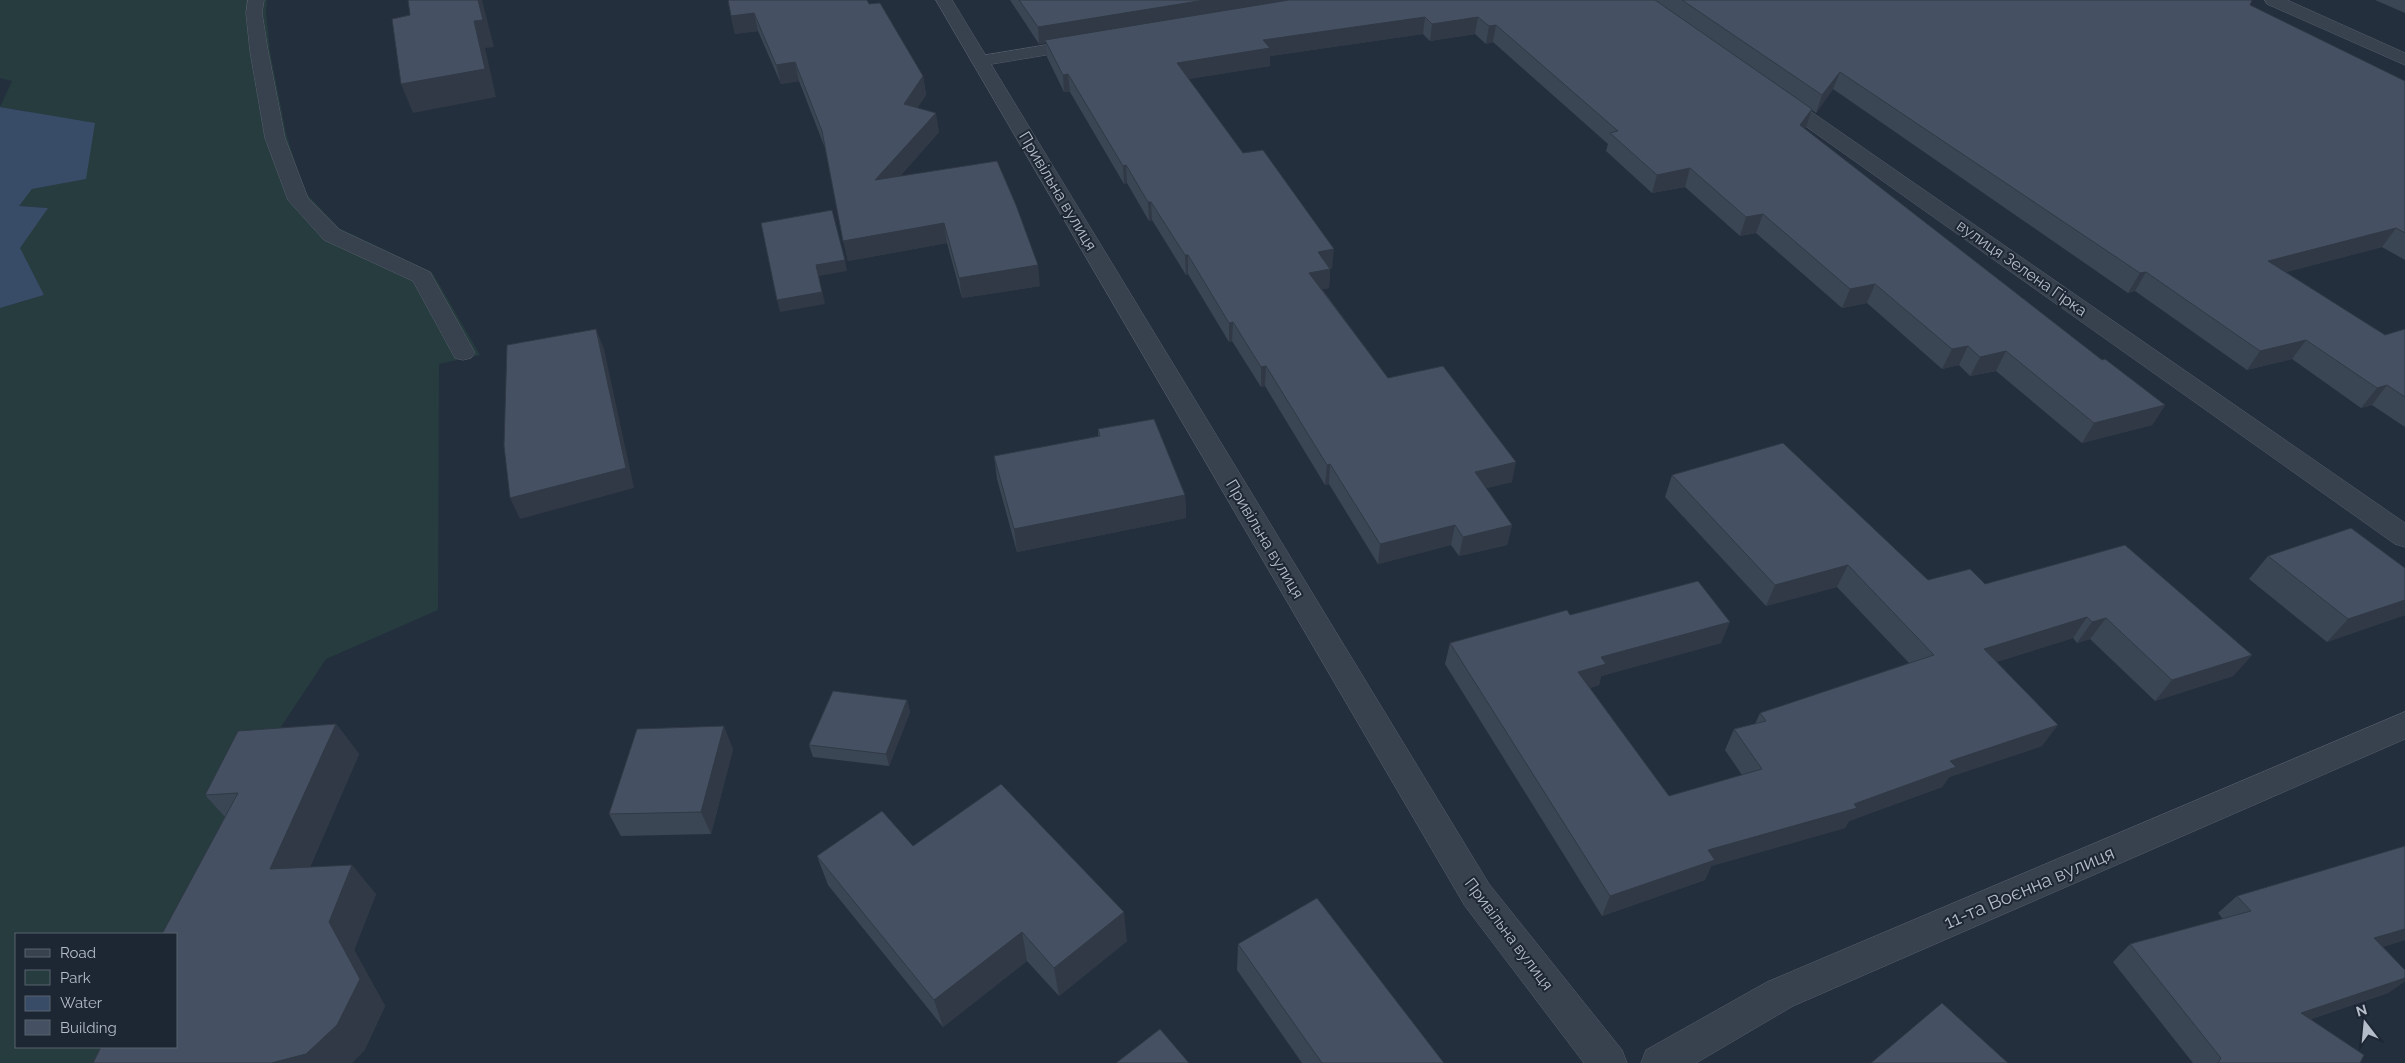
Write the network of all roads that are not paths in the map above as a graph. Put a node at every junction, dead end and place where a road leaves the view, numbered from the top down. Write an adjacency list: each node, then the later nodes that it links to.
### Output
1 (256, 0): 8 (street)
2 (944, 0): 6 (street, Привільна вулиця)
3 (2272, 0): 5 (street)
4 (1096, 42): 6 (street)
5 (2405, 60)
6 (980, 61): 11 (street, Привільна вулиця)
7 (1761, 86): 9 (street, вулиця Зелена Гірка)
8 (462, 354)
9 (2405, 537)
10 (2405, 725): 12 (street, 11-та Воєнна вулиця)
11 (1608, 1063)
12 (1660, 1063)

